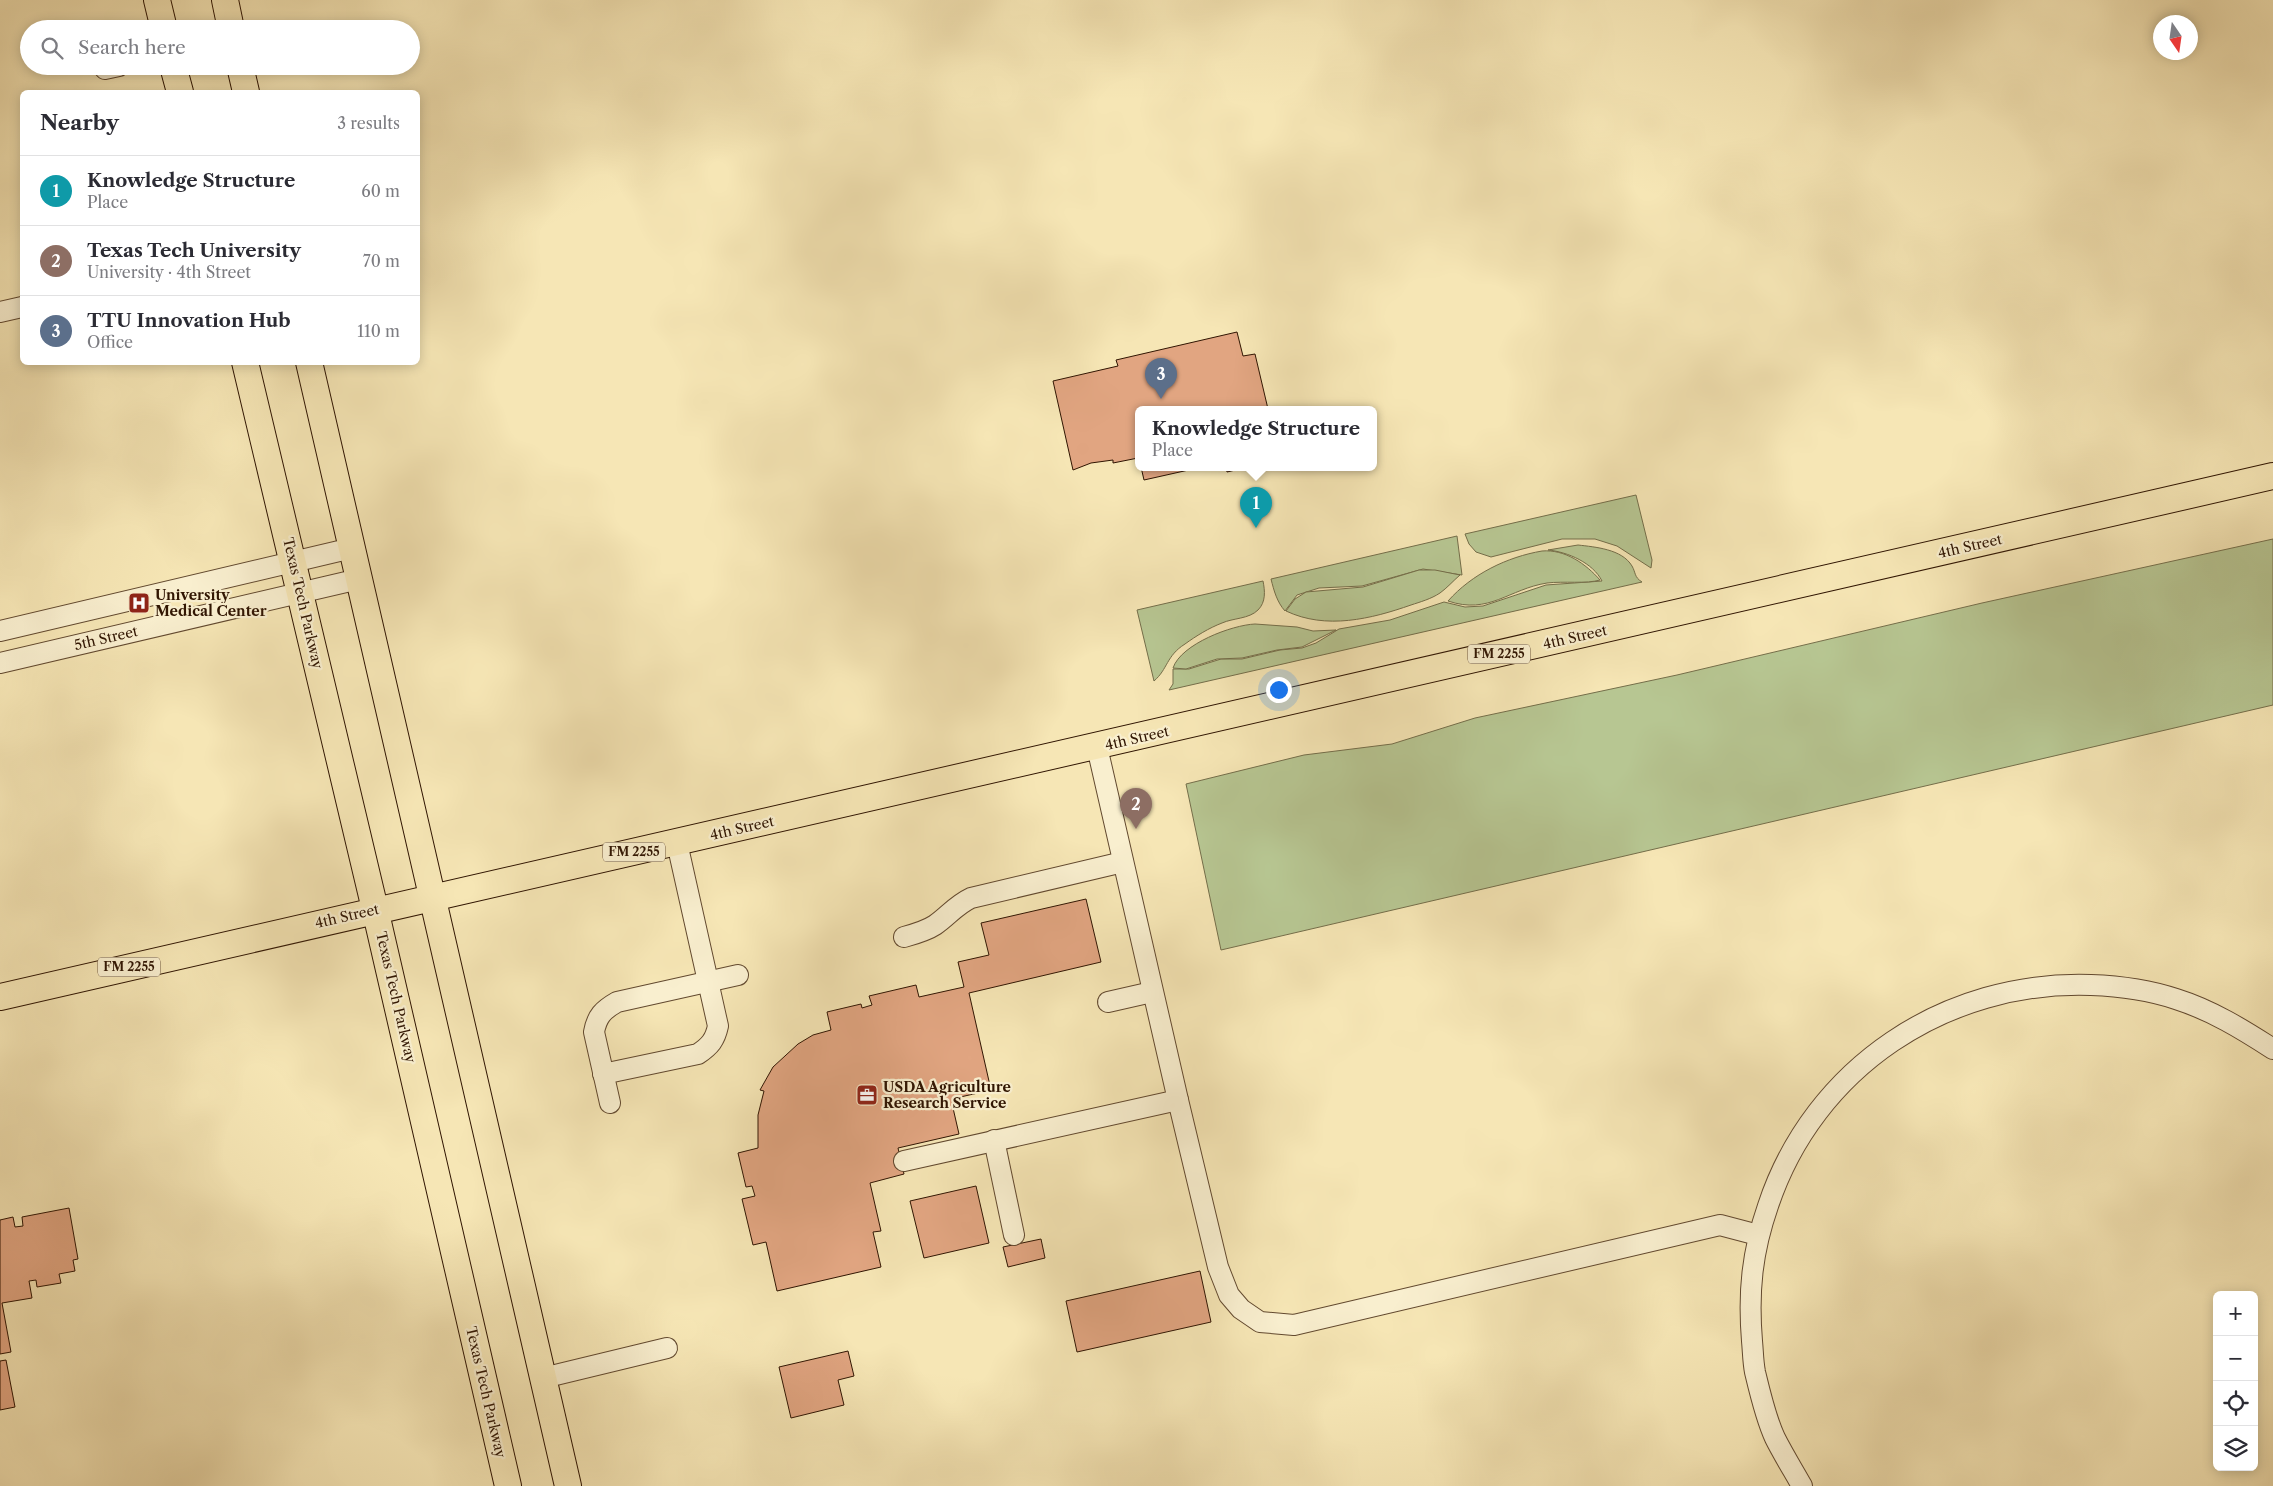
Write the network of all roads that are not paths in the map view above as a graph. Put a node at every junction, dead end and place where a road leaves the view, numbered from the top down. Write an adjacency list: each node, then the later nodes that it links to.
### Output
1 (158, 0): 3 (main road)
2 (225, 0): 4 (main road)
3 (162, 20)
4 (229, 20)
5 (176, 75): 7 (main road)
6 (242, 75): 8 (main road)
7 (180, 90)
8 (246, 90)
9 (20, 307): 10 (street)
10 (0, 312)
11 (246, 365): 15 (main road, Texas Tech Parkway)
12 (310, 365): 14 (main road)
13 (2273, 476): 20 (main road, 4th Street / FM 2255)
14 (352, 548): 15 (street); 16 (main road)
15 (294, 562): 17 (main road, Texas Tech Parkway); 18 (street)
16 (359, 579): 17 (street, 5th Street); 23 (main road)
17 (301, 592): 19 (street, 5th Street); 24 (main road, Texas Tech Parkway)
18 (0, 631)
19 (0, 663)
20 (1097, 747): 21 (main road, 4th Street / FM 2255); 22 (street)
21 (677, 843): 23 (main road, 4th Street / FM 2255); 27 (street)
22 (1123, 862): 25 (street); 28 (street)
23 (432, 896): 24 (main road, 4th Street / FM 2255); 40 (main road)
24 (376, 909): 29 (main road, 4th Street / FM 2255); 41 (main road, Texas Tech Parkway)
25 (904, 937)
26 (738, 975): 27 (street)
27 (708, 981): 32 (street); 32 (street)
28 (1152, 992): 30 (street); 33 (street)
29 (0, 997)
30 (1108, 1002)
31 (2273, 1049): 38 (street)
32 (603, 1074): 34 (street)
33 (1178, 1100): 35 (street); 38 (street)
34 (610, 1103)
35 (994, 1140): 36 (street); 37 (street)
36 (904, 1161)
37 (1014, 1235)
38 (1758, 1235): 43 (street)
39 (667, 1348): 40 (street)
40 (543, 1378): 42 (main road)
41 (508, 1486)
42 (568, 1486)
43 (1802, 1486)

